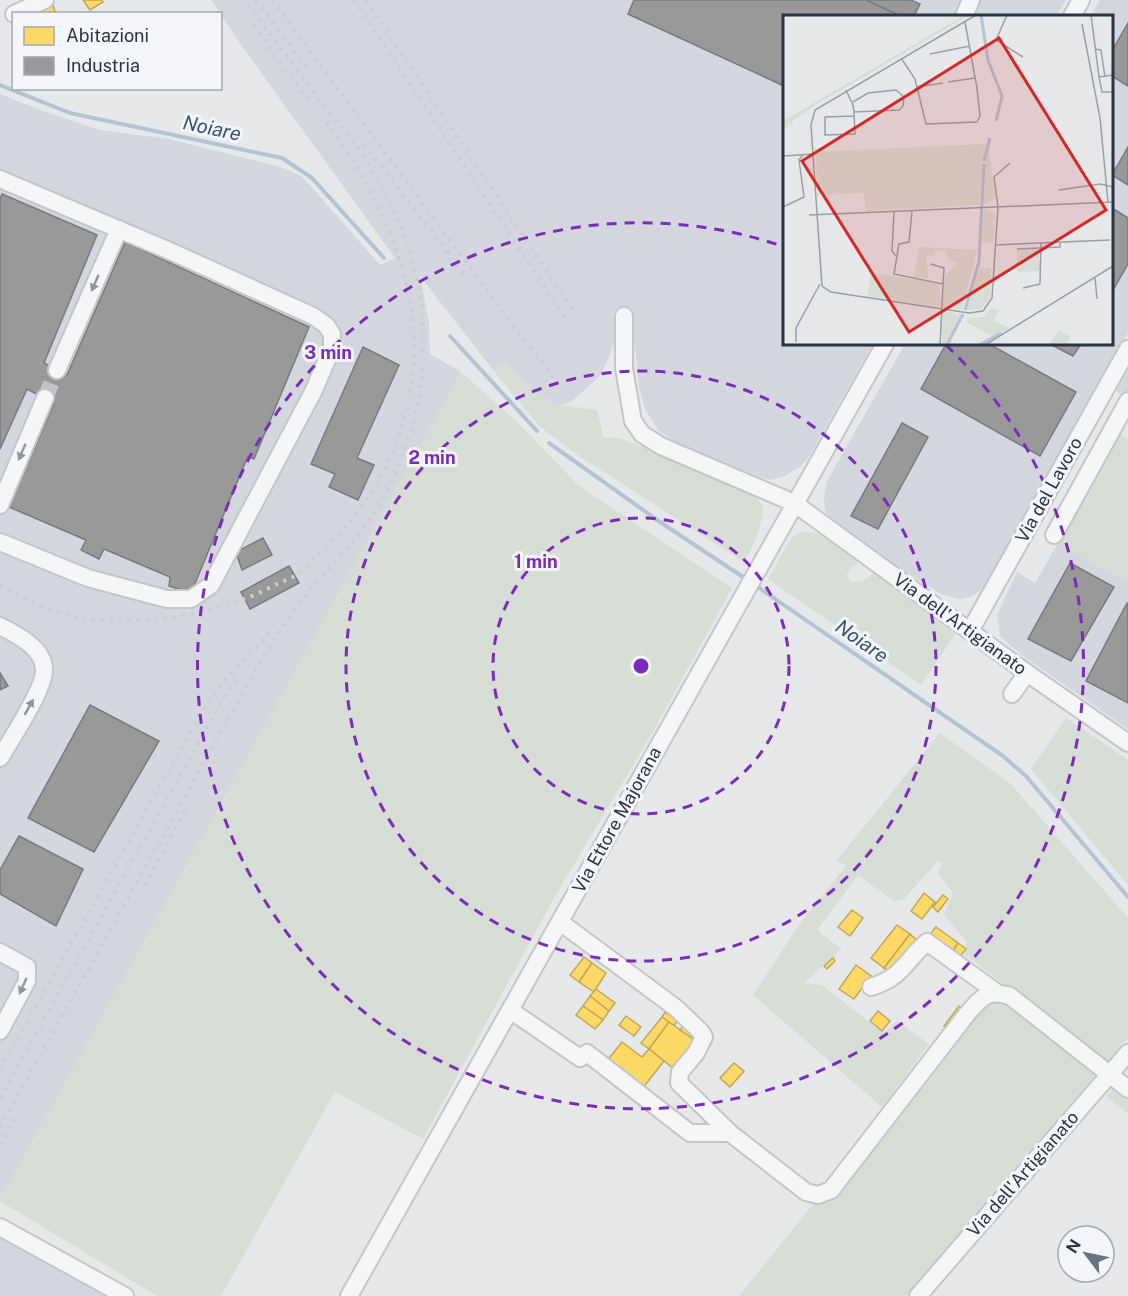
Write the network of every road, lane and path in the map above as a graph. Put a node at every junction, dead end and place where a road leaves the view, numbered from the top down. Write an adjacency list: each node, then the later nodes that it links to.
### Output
1 (45, 0): 4 (street)
2 (971, 0): 5 (street)
3 (1081, 0): 6 (street)
4 (18, 12)
5 (964, 15)
6 (1073, 15)
7 (0, 179): 8 (street)
8 (118, 229): 12 (street, one-way to 12); 20 (street)
9 (624, 316): 17 (street, Via dell'Artigianato)
10 (884, 345): 17 (street, Via Ettore Majorana)
11 (1128, 349): 15 (street, Via del Lavoro)
12 (57, 370)
13 (45, 398): 18 (street, one-way to 18)
14 (1128, 401): 16 (street)
15 (1095, 408): 16 (street); 19 (street, Via del Lavoro)
16 (1123, 424): 19 (street)
17 (794, 503): 22 (street, Via dell'Artigianato); 27 (street, Via Ettore Majorana)
18 (0, 506)
19 (1031, 522): 22 (street, Via del Lavoro)
20 (0, 542)
21 (0, 626): 26 (street, one-way to 21)
22 (970, 631): 23 (street, Via dell'Artigianato)
23 (1027, 673): 24 (street); 25 (street, Via dell'Artigianato)
24 (1012, 694)
25 (1128, 743)
26 (0, 758)
27 (560, 922): 31 (street, Via Ettore Majorana); 36 (street)
28 (0, 952): 32 (street, one-way to 32)
29 (871, 987): 30 (street)
30 (996, 992): 34 (street); 36 (street)
31 (510, 1010): 36 (street); 39 (street, Via Ettore Majorana)
32 (0, 1031)
33 (1128, 1053): 34 (street, Via dell'Artigianato)
34 (1109, 1075): 35 (street); 40 (street, Via dell'Artigianato)
35 (1128, 1089)
36 (730, 1133)
37 (0, 1227): 38 (street)
38 (125, 1296)
39 (349, 1296)
40 (918, 1296)

